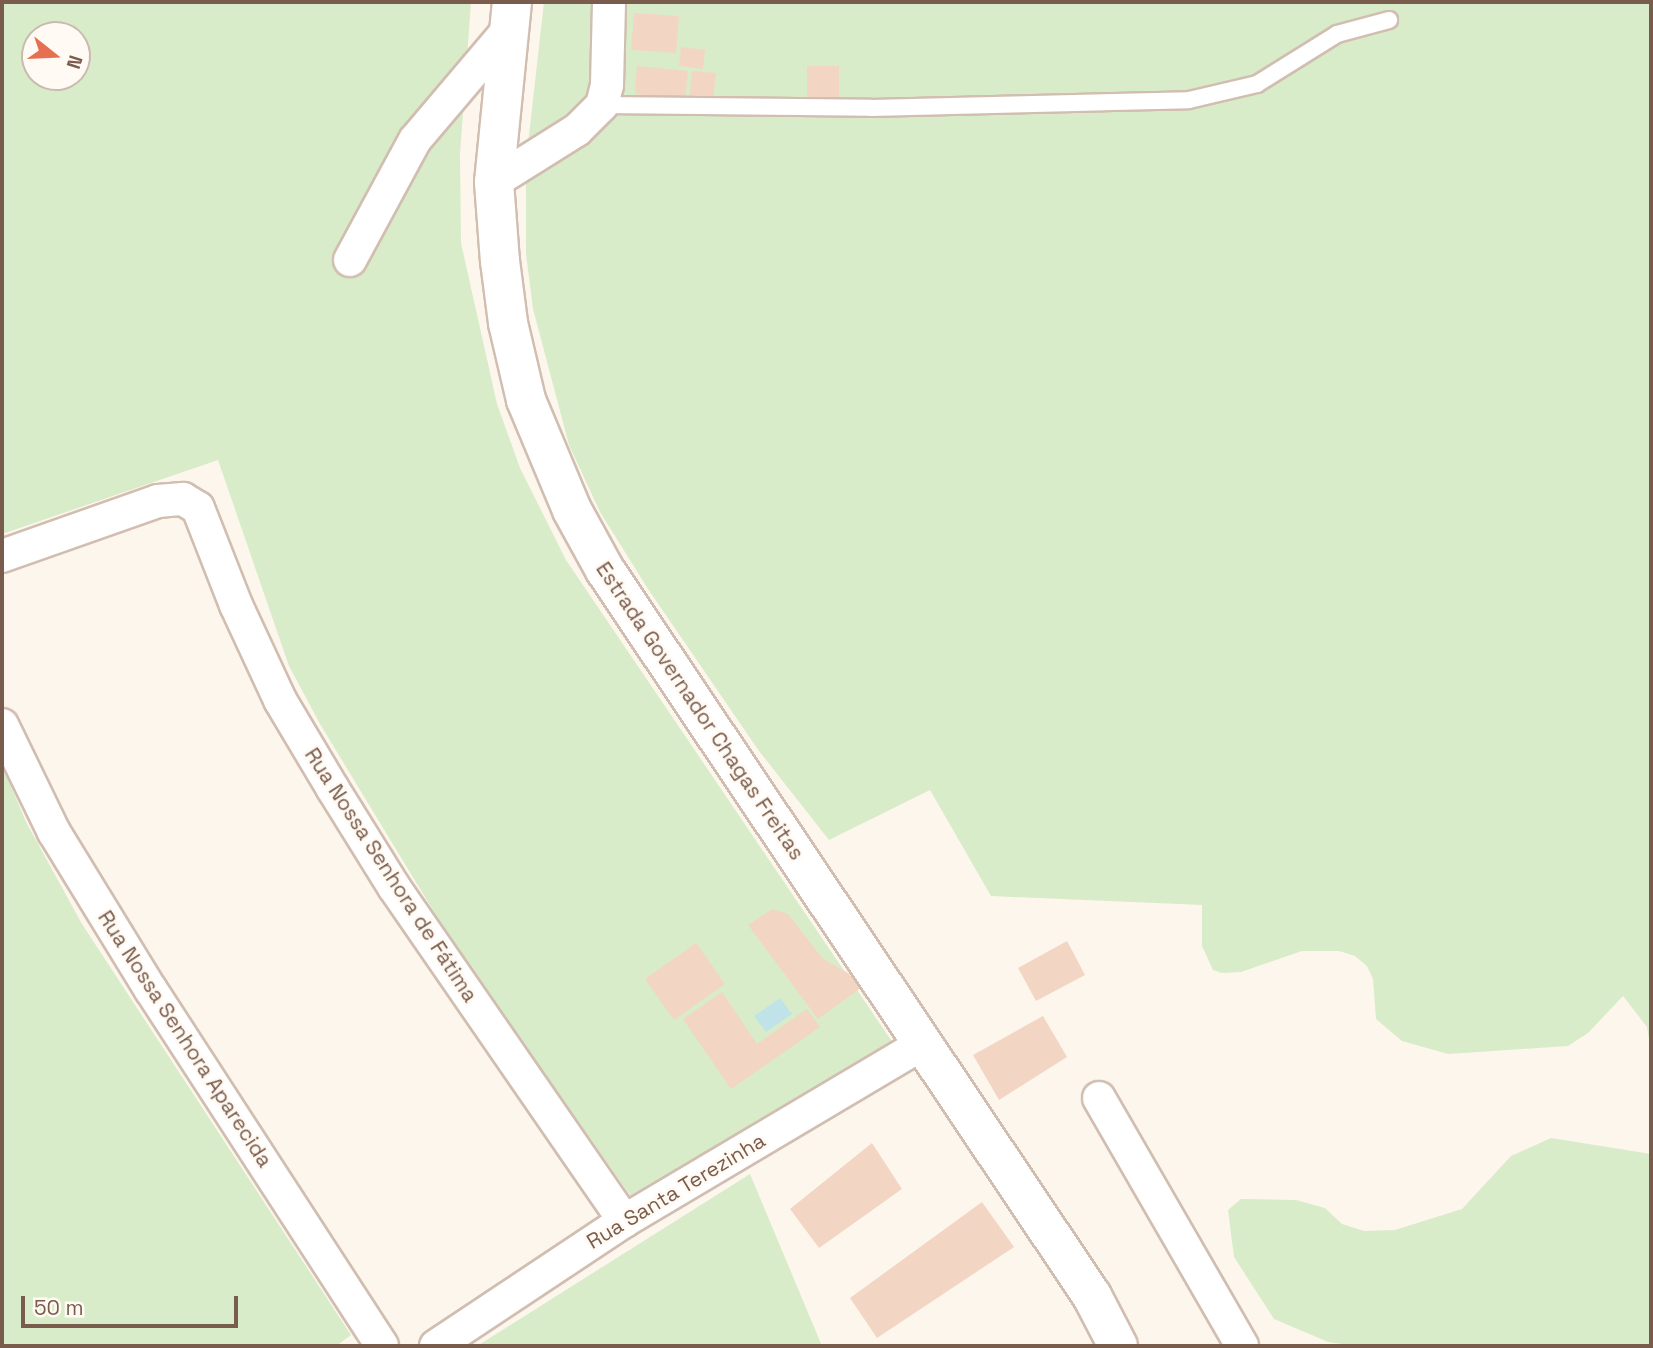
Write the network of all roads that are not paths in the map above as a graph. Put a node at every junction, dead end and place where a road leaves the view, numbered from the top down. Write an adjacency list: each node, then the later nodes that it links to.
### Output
1 (609, 2): 4 (street)
2 (510, 15): 5 (main road, Estrada Governador Chagas Freitas); 6 (street)
3 (1390, 20): 4 (lane)
4 (602, 105): 5 (street)
5 (494, 182): 9 (main road, Estrada Governador Chagas Freitas)
6 (350, 260)
7 (2, 556): 11 (street, Rua Nossa Senhora de Fátima)
8 (2, 725): 12 (street, Rua Nossa Senhora Aparecida)
9 (922, 1044): 11 (street, Rua Santa Terezinha); 14 (main road, Estrada Governador Chagas Freitas)
10 (1099, 1098): 15 (street)
11 (624, 1220): 13 (street, Rua Santa Terezinha)
12 (382, 1346)
13 (436, 1346)
14 (1118, 1346)
15 (1242, 1346)

